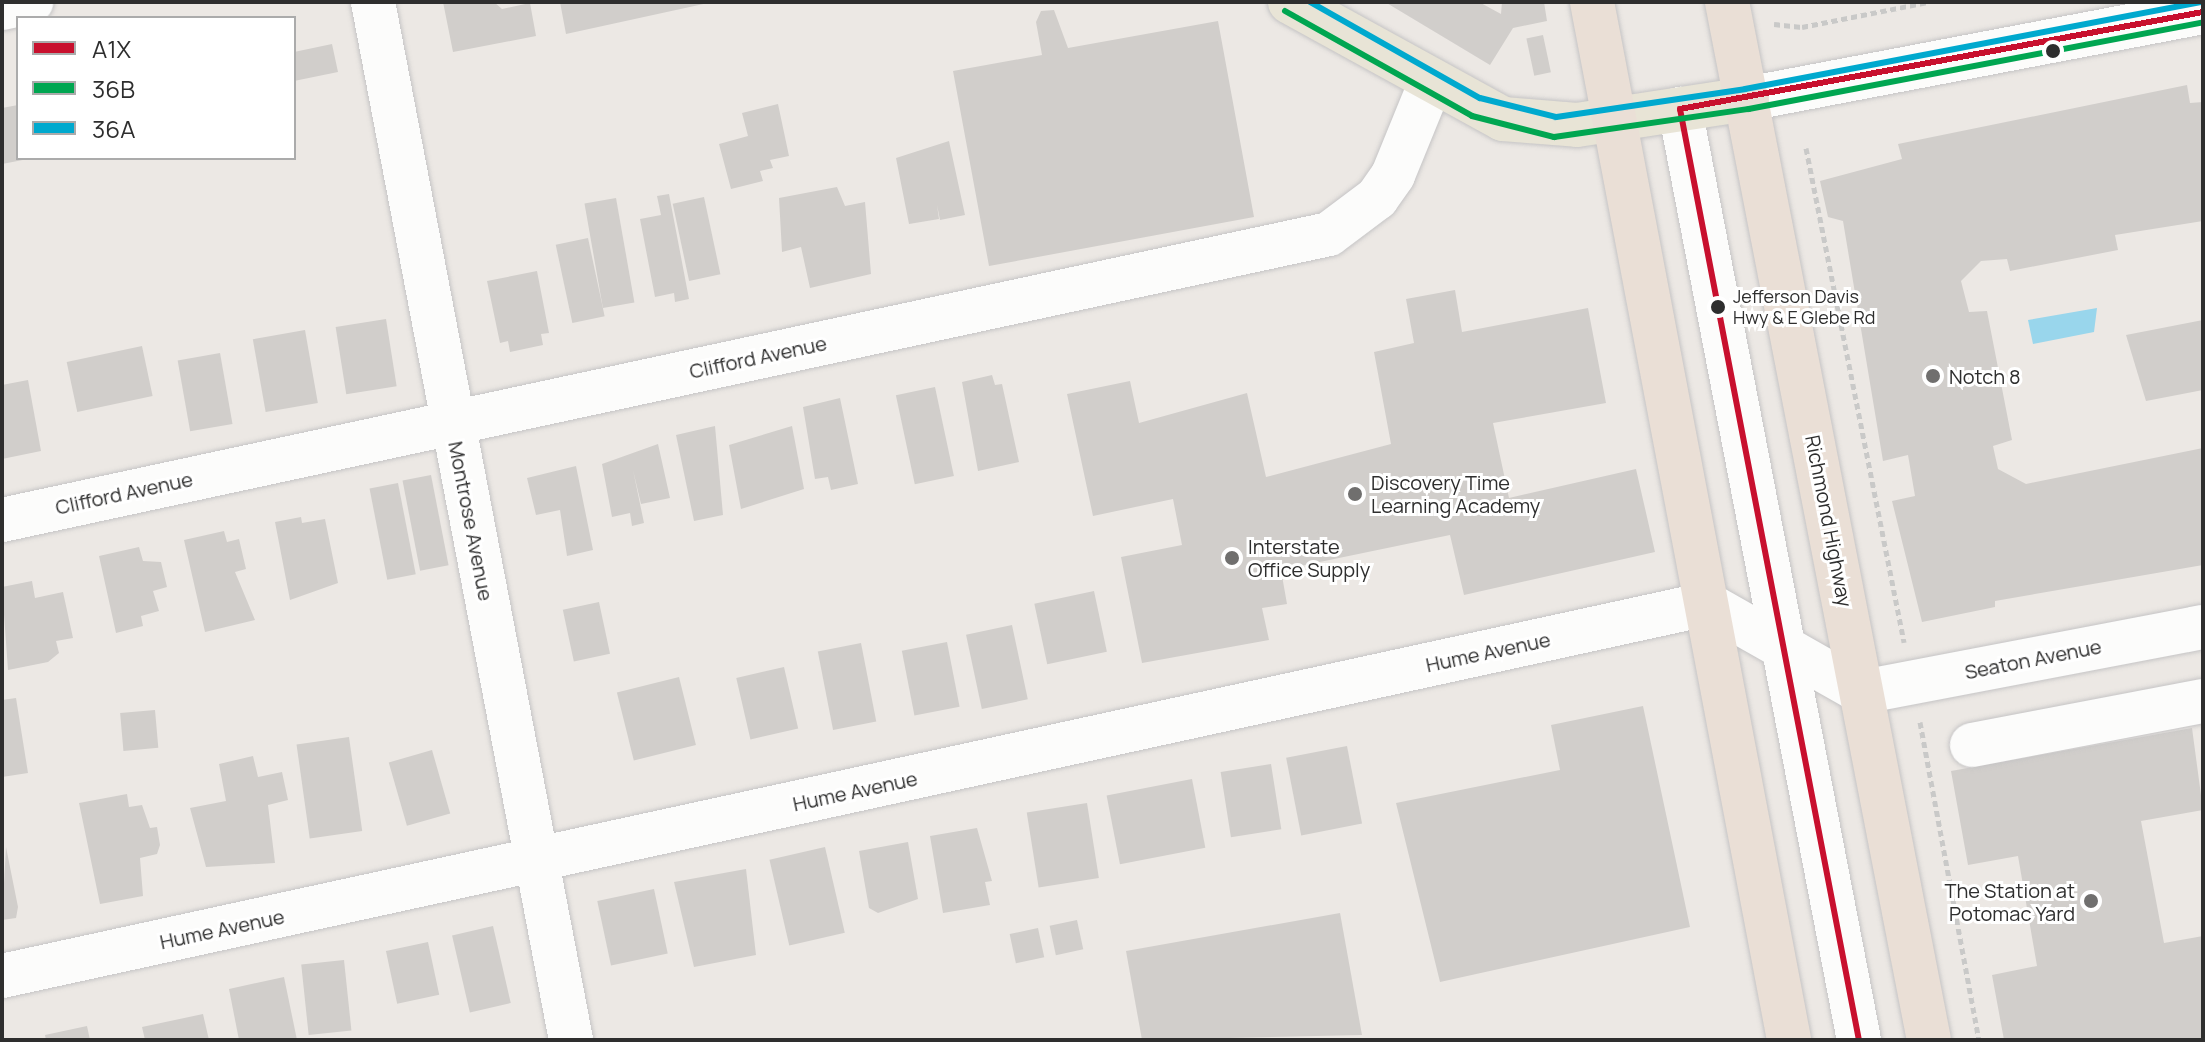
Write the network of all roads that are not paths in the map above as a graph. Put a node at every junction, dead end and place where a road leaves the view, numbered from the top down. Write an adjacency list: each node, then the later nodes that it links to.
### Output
1 (31, 2): 6 (street)
2 (373, 2): 12 (street, Montrose Avenue)
3 (1290, 2): 8 (main road)
4 (1592, 2): 11 (highway)
5 (1727, 2): 9 (highway, Richmond Highway)
6 (2, 8)
7 (2203, 12): 9 (street)
8 (1431, 82): 11 (main road); 12 (street, Clifford Avenue)
9 (1747, 99): 10 (main road); 17 (highway, Richmond Highway)
10 (1680, 109): 11 (main road); 16 (street)
11 (1615, 119): 14 (highway)
12 (452, 422): 13 (street, Clifford Avenue); 20 (street, Montrose Avenue)
13 (2, 520)
14 (1707, 604): 16 (street); 20 (street, Hume Avenue); 23 (highway)
15 (2203, 627): 17 (street, Seaton Avenue)
16 (1784, 649): 17 (street); 24 (street)
17 (1862, 692): 25 (highway, Richmond Highway)
18 (2203, 701): 19 (street)
19 (1972, 745)
20 (538, 862): 21 (street, Hume Avenue); 22 (street, Montrose Avenue)
21 (2, 976)
22 (571, 1040)
23 (1789, 1040)
24 (1859, 1040)
25 (1929, 1040)

